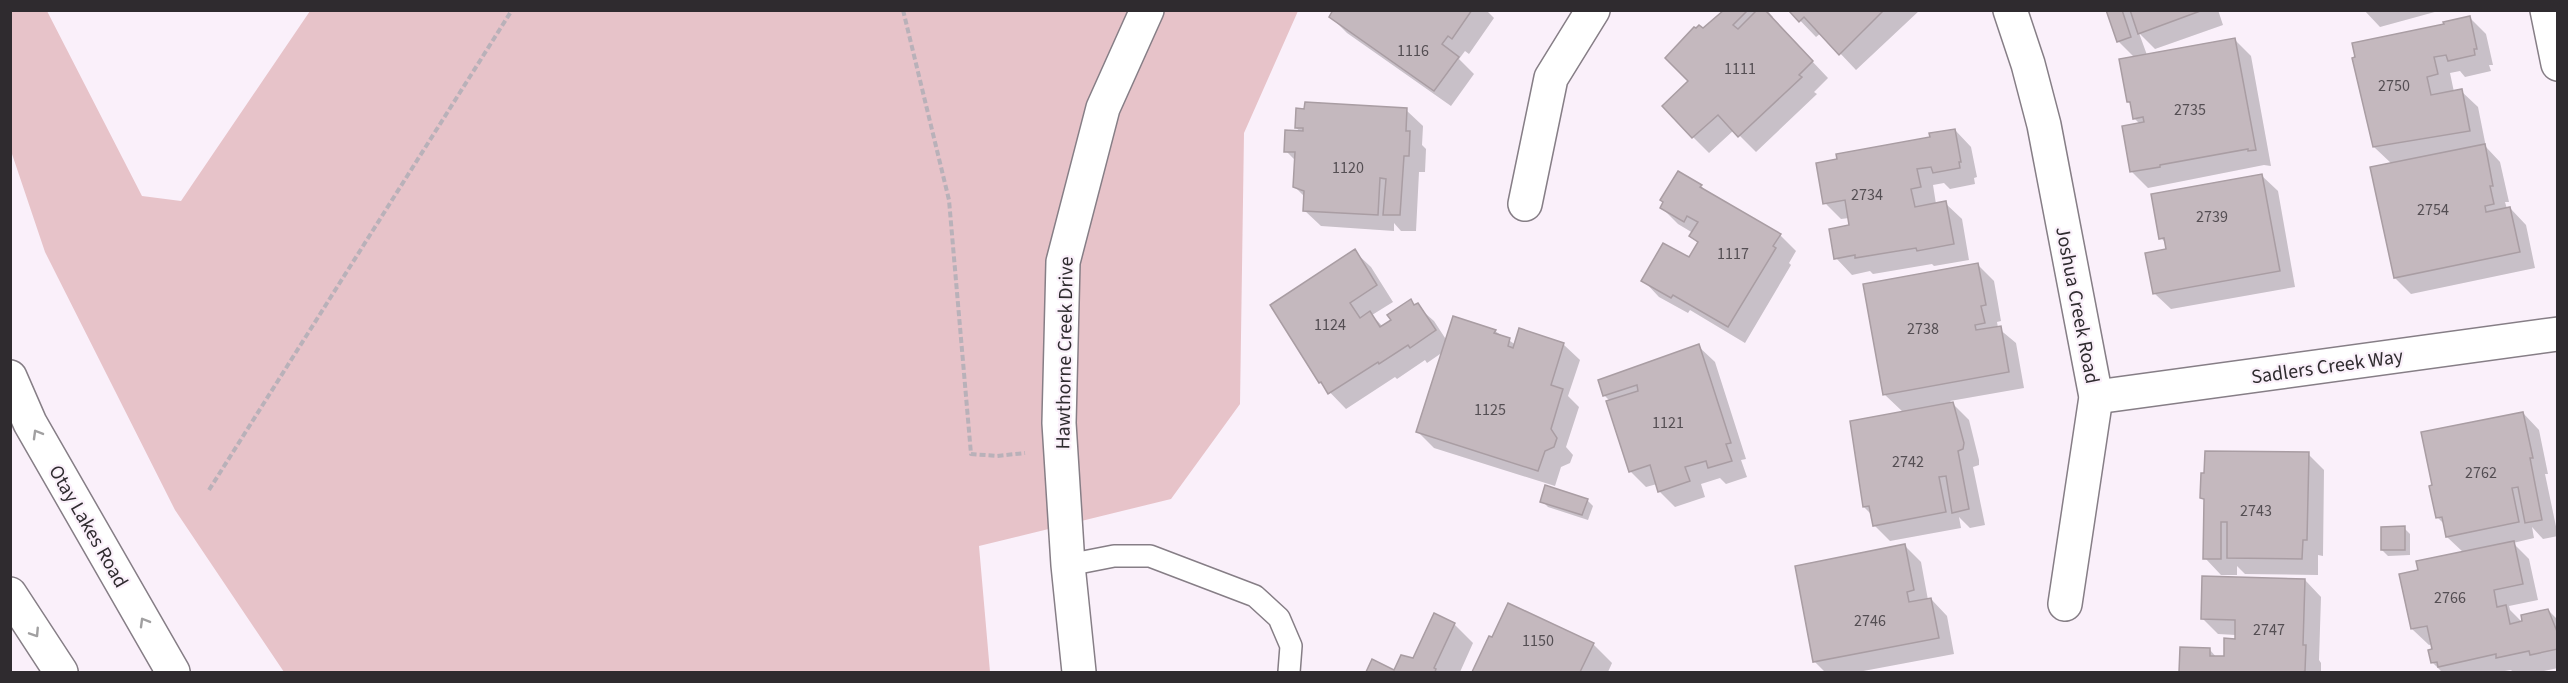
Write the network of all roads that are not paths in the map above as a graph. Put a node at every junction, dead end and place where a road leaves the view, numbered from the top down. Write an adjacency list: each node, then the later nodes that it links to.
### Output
1 (1147, 10): 10 (street, Hawthorne Creek Drive)
2 (1593, 10): 6 (street)
3 (2010, 10): 9 (street, Joshua Creek Road)
4 (2547, 10): 5 (street)
5 (2558, 64)
6 (1525, 204)
7 (2558, 334): 9 (street, Sadlers Creek Way)
8 (10, 377): 14 (street, Otay Lakes Road, one-way to 8)
9 (2096, 397): 12 (street, Joshua Creek Road)
10 (1068, 565): 15 (street, Hawthorne Creek Drive); 16 (lane)
11 (10, 594): 13 (street, one-way to 13)
12 (2065, 604)
13 (61, 672)
14 (173, 672)
15 (1079, 672)
16 (1289, 672)

